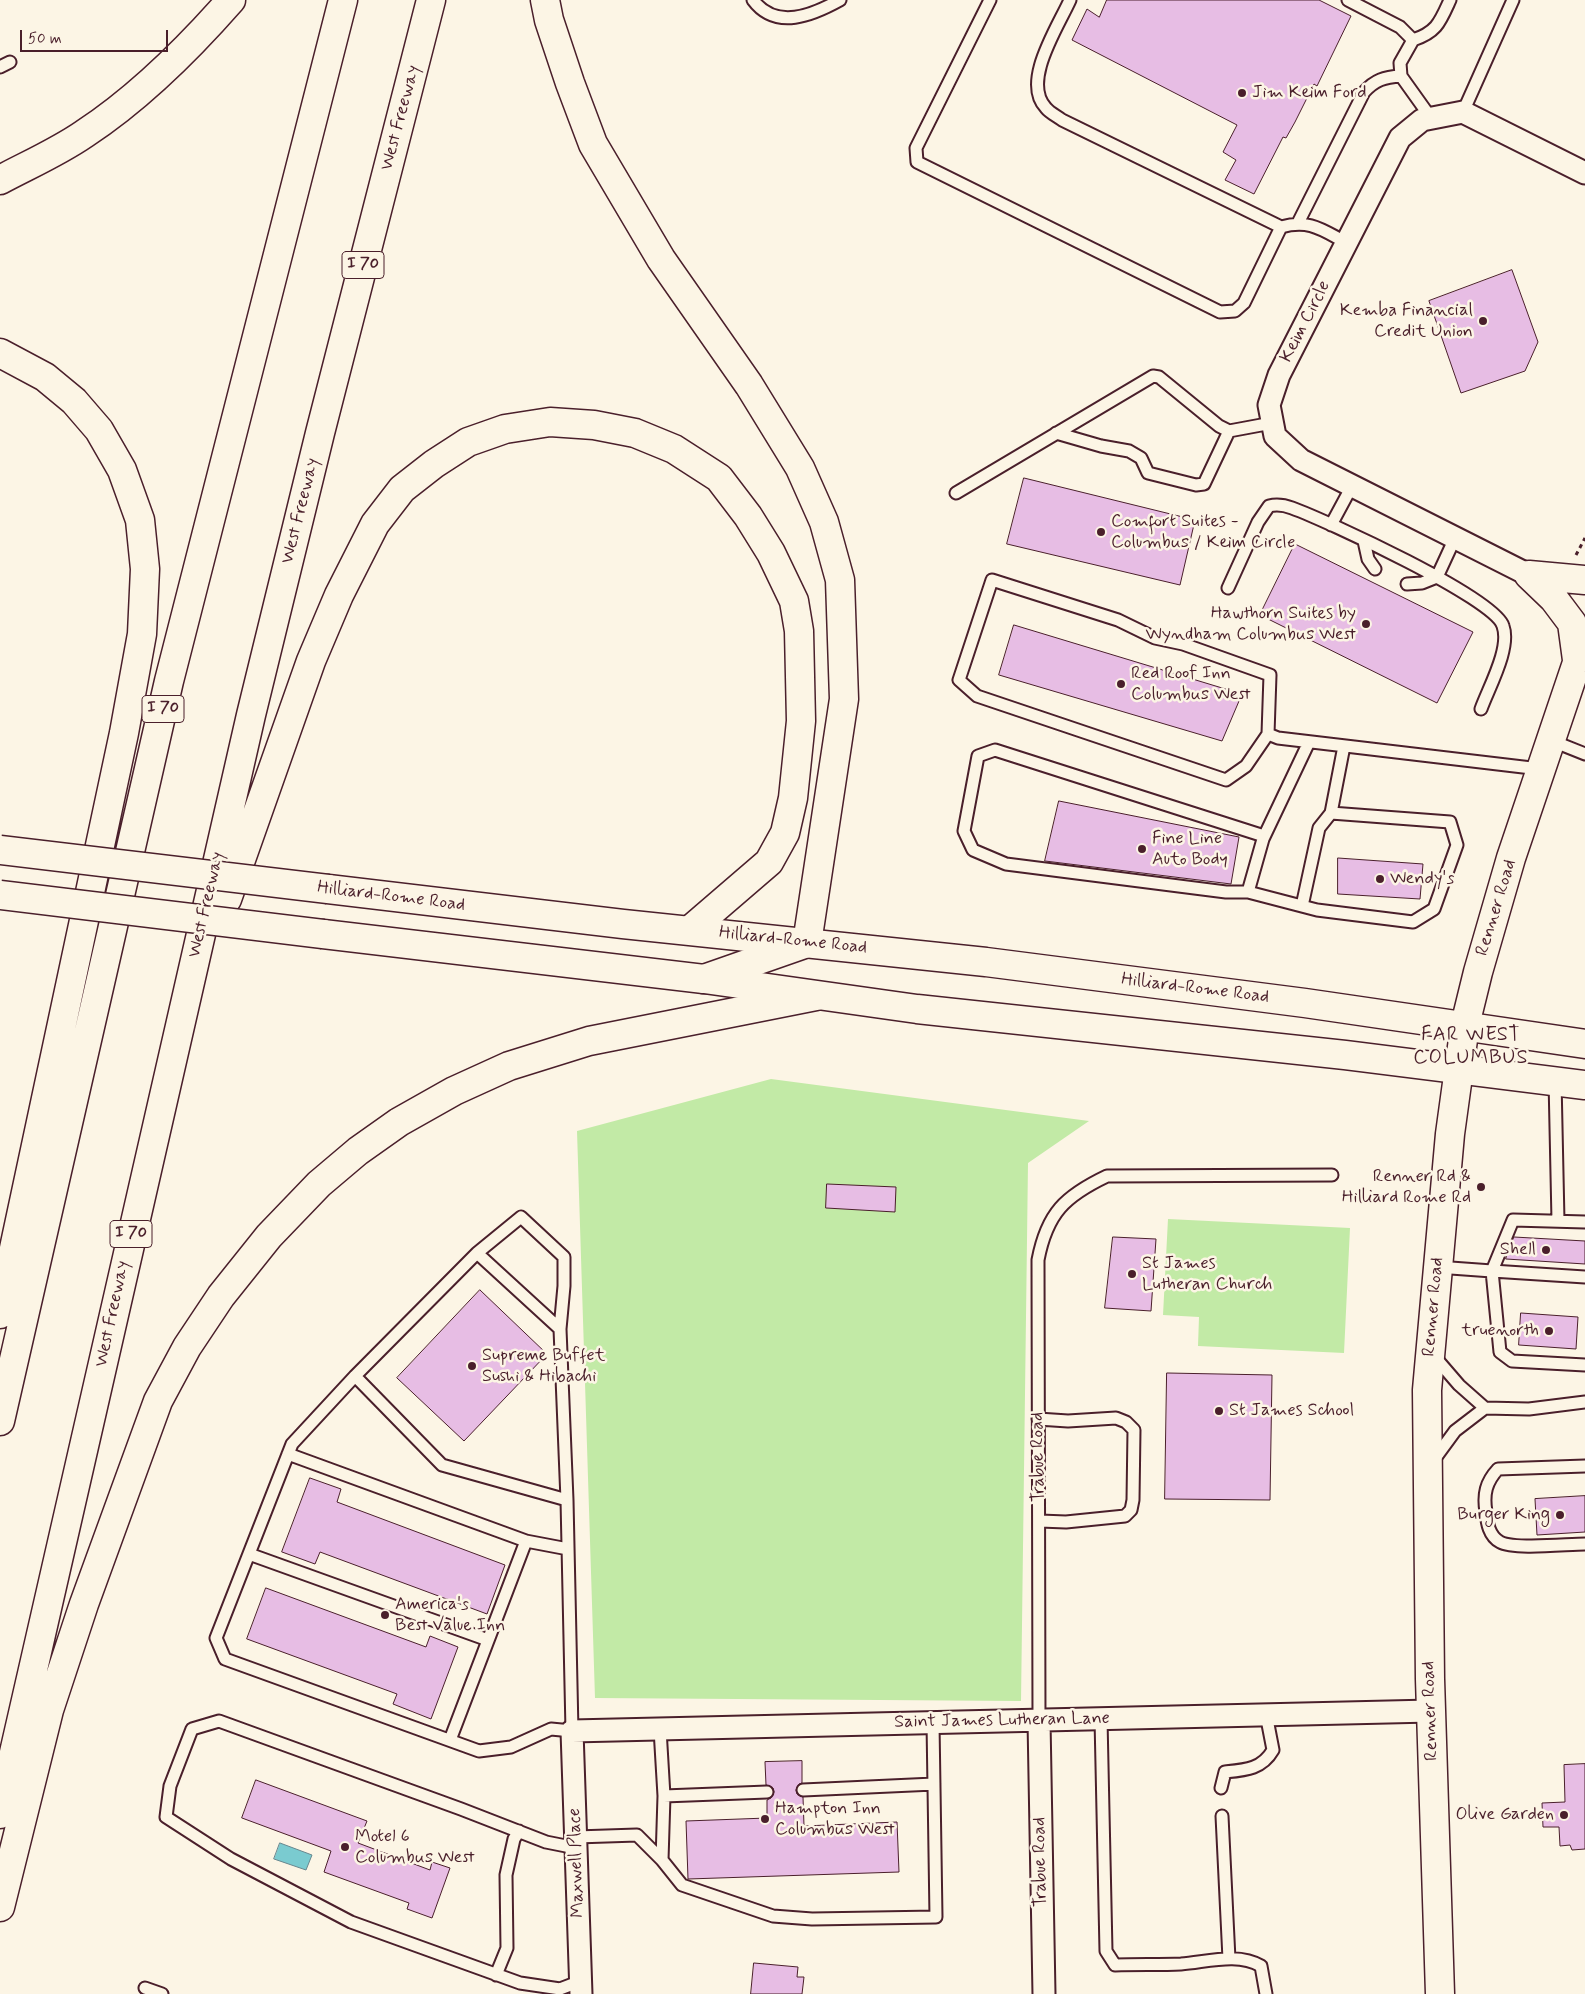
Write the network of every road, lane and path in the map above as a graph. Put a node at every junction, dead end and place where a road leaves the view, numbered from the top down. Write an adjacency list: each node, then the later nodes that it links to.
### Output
1 (231, 0): 17 (main road)
2 (343, 0): 76 (main road, I 70)
3 (431, 0): 59 (main road, West Freeway / I 70)
4 (545, 0): 52 (main road)
5 (753, 0): 6 (lane)
6 (840, 0)
7 (990, 0): 19 (lane)
8 (1070, 0): 19 (lane)
9 (1348, 0): 12 (lane)
10 (1450, 0): 12 (lane)
11 (1513, 0): 14 (lane)
12 (1413, 40): 13 (lane)
13 (1401, 76): 15 (lane); 18 (lane)
14 (1463, 112): 15 (street, Keim Circle); 16 (street)
15 (1430, 118): 20 (street, Keim Circle)
16 (1585, 173)
17 (0, 180)
18 (1298, 223): 19 (lane); 20 (lane)
19 (1281, 227)
20 (1347, 243): 22 (street, Keim Circle)
21 (0, 353): 68 (main road)
22 (1272, 423): 23 (lane); 25 (street, Keim Circle)
23 (1229, 431): 24 (lane); 24 (lane)
24 (1056, 432): 26 (lane)
25 (1352, 486): 27 (lane); 28 (street, Keim Circle)
26 (956, 493)
27 (1331, 525): 30 (lane); 36 (lane)
28 (1456, 538): 33 (street, Keim Circle); 34 (lane)
29 (1585, 538): 32 (path)
30 (1364, 541): 31 (lane); 34 (lane)
31 (1375, 569)
32 (1579, 570): 33 (main road)
33 (1529, 575): 37 (main road)
34 (1437, 577): 35 (lane); 38 (lane)
35 (1407, 584)
36 (1228, 588)
37 (1581, 650): 40 (main road, Renner Road)
38 (1480, 709)
39 (1268, 734): 39 (lane); 41 (lane)
40 (1550, 740): 43 (lane); 44 (main road, Renner Road)
41 (1309, 742): 42 (lane); 46 (lane)
42 (1344, 746): 44 (lane); 45 (lane)
43 (1585, 754)
44 (1540, 769): 55 (main road, Renner Road)
45 (1331, 813): 50 (lane); 50 (lane)
46 (1264, 836): 48 (lane); 48 (lane)
47 (0, 850): 51 (main road, Hilliard-Rome Road, bridge)
48 (1248, 892): 50 (lane)
49 (0, 895): 53 (main road, bridge)
50 (1302, 906)
51 (690, 930): 52 (main road, Hilliard-Rome Road); 59 (main road)
52 (807, 943): 53 (main road); 55 (main road, Hilliard-Rome Road)
53 (704, 979): 54 (main road)
54 (816, 996): 57 (main road); 105 (main road)
55 (1464, 1025): 56 (main road, Hilliard-Rome Road); 57 (main road, Renner Road)
56 (1585, 1044)
57 (1459, 1068): 58 (main road); 65 (main road, Renner Road)
58 (1555, 1080): 60 (main road); 62 (lane)
59 (167, 1081): 100 (main road, West Freeway / I 70)
60 (1585, 1085)
61 (1332, 1176): 75 (lane, Trabue Road)
62 (1558, 1221): 63 (lane); 66 (lane)
63 (1585, 1222)
64 (477, 1253): 69 (lane); 69 (lane); 72 (lane)
65 (1437, 1267): 66 (lane); 70 (main road, Renner Road)
66 (1492, 1271): 67 (lane); 71 (lane)
67 (1585, 1277)
68 (0, 1314)
69 (560, 1328): 80 (lane)
70 (1430, 1352): 74 (lane); 79 (main road, Renner Road)
71 (1585, 1365)
72 (355, 1376): 77 (lane); 80 (lane)
73 (1585, 1402): 74 (lane)
74 (1485, 1408): 79 (lane)
75 (1038, 1419): 81 (lane, Trabue Road); 81 (lane)
76 (0, 1422)
77 (288, 1454): 82 (lane); 85 (lane)
78 (1585, 1466): 83 (lane)
79 (1427, 1469): 87 (main road, Renner Road)
80 (567, 1500): 84 (lane)
81 (1040, 1522): 90 (lane, Trabue Road)
82 (526, 1541): 84 (lane); 86 (lane)
83 (1585, 1544)
84 (568, 1549): 93 (lane)
85 (249, 1554): 86 (lane); 94 (lane)
86 (488, 1640): 94 (lane)
87 (1431, 1711): 88 (street, Saint James Lutheran Lane); 113 (main road, Renner Road)
88 (1266, 1714): 89 (street, Saint James Lutheran Lane); 96 (lane)
89 (1101, 1719): 90 (street, Saint James Lutheran Lane); 106 (lane)
90 (1039, 1721): 91 (street, Saint James Lutheran Lane); 111 (street, Trabue Road)
91 (933, 1723): 92 (street, Saint James Lutheran Lane); 95 (lane)
92 (660, 1729): 93 (street, Saint James Lutheran Lane); 99 (lane)
93 (572, 1731): 94 (lane); 103 (street, Maxwell Place)
94 (450, 1740)
95 (934, 1784): 97 (lane); 104 (lane)
96 (1221, 1788)
97 (803, 1790)
98 (766, 1792): 99 (lane)
99 (664, 1796): 104 (lane)
100 (0, 1814)
101 (1222, 1816): 106 (lane)
102 (519, 1831): 103 (lane); 107 (lane); 107 (lane)
103 (576, 1842): 104 (lane); 109 (street, Maxwell Place)
104 (662, 1860)
105 (0, 1907)
106 (1230, 1959): 112 (lane)
107 (496, 1975): 109 (lane)
108 (145, 1988): 110 (lane)
109 (581, 1988)
110 (162, 1994)
111 (1044, 1994)
112 (1266, 1994)
113 (1440, 1994)

